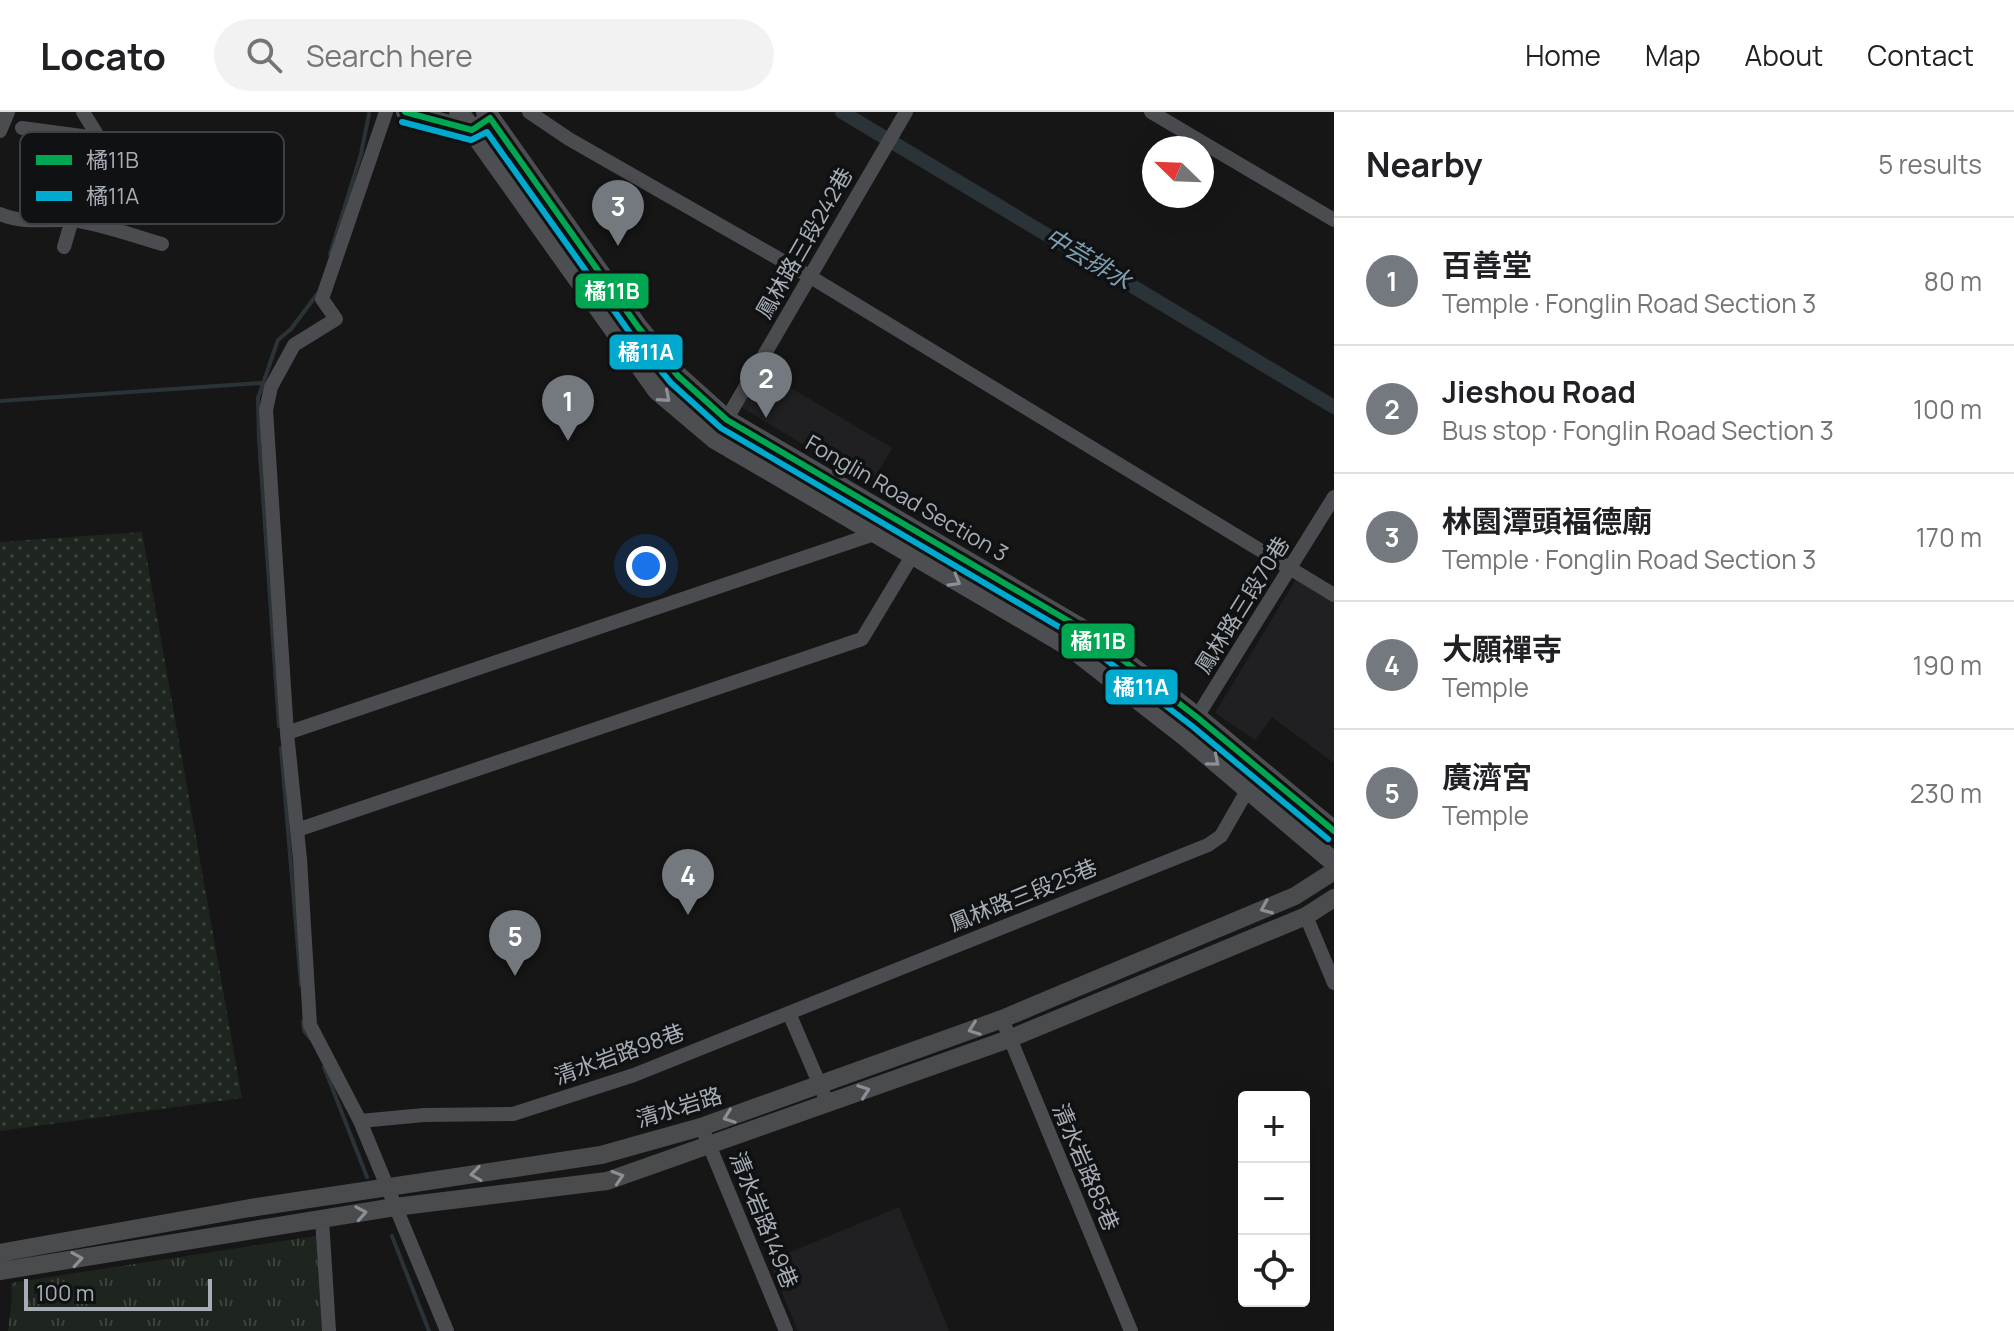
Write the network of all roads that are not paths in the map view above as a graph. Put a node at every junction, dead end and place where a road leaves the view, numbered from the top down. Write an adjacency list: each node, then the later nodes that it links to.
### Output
1 (8, 112): 12 (street)
2 (83, 112): 14 (street)
3 (386, 112): 31 (street)
4 (405, 112): 11 (street)
5 (459, 112): 11 (main road, Fonglin Road Section 3)
6 (529, 112): 22 (street)
7 (906, 112): 22 (street, 鳳林路三段242巷)
8 (1151, 112): 17 (street)
9 (488, 115): 11 (street); 23 (main road, Fonglin Road Section 3)
10 (22, 128): 13 (street)
11 (472, 130): 24 (main road, Fonglin Road Section 3, one-way to 24)
12 (0, 131)
13 (52, 132)
14 (95, 132)
15 (0, 214): 16 (street)
16 (20, 219)
17 (1334, 220)
18 (70, 224): 21 (street)
19 (86, 224): 20 (street)
20 (162, 244)
21 (64, 247)
22 (809, 276): 23 (street, 鳳林路三段242巷); 28 (street)
23 (727, 420): 24 (street, 鳳林路三段242巷); 30 (main road, Fonglin Road Section 3)
24 (715, 439): 26 (main road, Fonglin Road Section 3)
25 (1334, 497): 28 (street, 鳳林路三段70巷)
26 (874, 534): 27 (main road, Fonglin Road Section 3); 31 (street)
27 (912, 556): 32 (main road, Fonglin Road Section 3, one-way to 32); 34 (street)
28 (1291, 569): 29 (street); 30 (street, 鳳林路三段70巷)
29 (1334, 595)
30 (1198, 718): 32 (street, 鳳林路三段70巷); 35 (main road, Fonglin Road Section 3)
31 (287, 733): 34 (street)
32 (1185, 736): 33 (main road, Fonglin Road Section 3, one-way to 33)
33 (1248, 789): 36 (main road, Fonglin Road Section 3); 41 (street, 鳳林路三段25巷)
34 (297, 830): 46 (street)
35 (1334, 831)
36 (1334, 862)
37 (1334, 871): 42 (street, 清水岩路, one-way to 42)
38 (1334, 898): 39 (street, 清水岩路)
39 (1306, 916): 40 (street); 43 (street, 清水岩路)
40 (1334, 983)
41 (789, 1013): 44 (street); 46 (street, 清水岩路98巷)
42 (1002, 1019): 43 (street, 清水岩路85巷); 44 (street, 清水岩路, one-way to 44)
43 (1009, 1039): 45 (street, 清水岩路, one-way to 43); 57 (street, 清水岩路85巷)
44 (820, 1084): 45 (street); 47 (street, 清水岩路, one-way to 47)
45 (828, 1104): 48 (street, 清水岩路)
46 (360, 1121): 49 (street)
47 (701, 1127): 48 (street, 清水岩路149巷); 49 (street, 清水岩路, one-way to 49)
48 (709, 1146): 50 (street, 清水岩路, one-way to 48); 56 (street, 清水岩路149巷)
49 (387, 1186): 50 (street); 52 (street, 清水岩路)
50 (395, 1207): 51 (street, 清水岩路, one-way to 50); 55 (street)
51 (322, 1219): 53 (street, 清水岩路, one-way to 51); 54 (street)
52 (0, 1253)
53 (0, 1271)
54 (329, 1331)
55 (447, 1331)
56 (786, 1331)
57 (1131, 1331)

